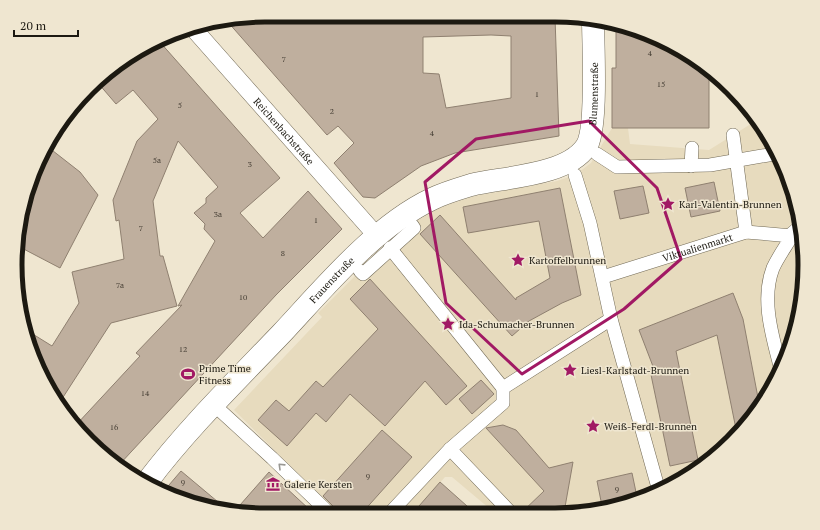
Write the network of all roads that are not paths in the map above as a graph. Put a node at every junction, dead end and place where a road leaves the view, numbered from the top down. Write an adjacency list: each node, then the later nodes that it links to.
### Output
1 (593, 25): 9 (main road, Blumenstraße)
2 (196, 32): 13 (street, Reichenbachstraße)
3 (733, 135): 7 (street)
4 (692, 148): 8 (street)
5 (597, 154): 8 (street)
6 (771, 154): 7 (street)
7 (736, 160): 8 (street); 11 (street)
8 (691, 166)
9 (573, 168): 13 (main road, Frauenstraße); 15 (street)
10 (412, 225): 13 (street)
11 (746, 232): 12 (street, Viktualienmarkt); 15 (street, Viktualienmarkt)
12 (796, 233): 17 (street, Viktualienmarkt)
13 (383, 242): 14 (street); 18 (street); 19 (main road, Frauenstraße)
14 (360, 271)
15 (603, 277): 16 (street)
16 (611, 319): 18 (street); 22 (street)
17 (779, 361)
18 (504, 388): 20 (street)
19 (213, 404): 21 (main road, Frauenstraße); 23 (street, one-way to 19)
20 (450, 449): 24 (street); 25 (street)
21 (149, 478)
22 (657, 485)
23 (324, 508)
24 (395, 508)
25 (506, 508)

